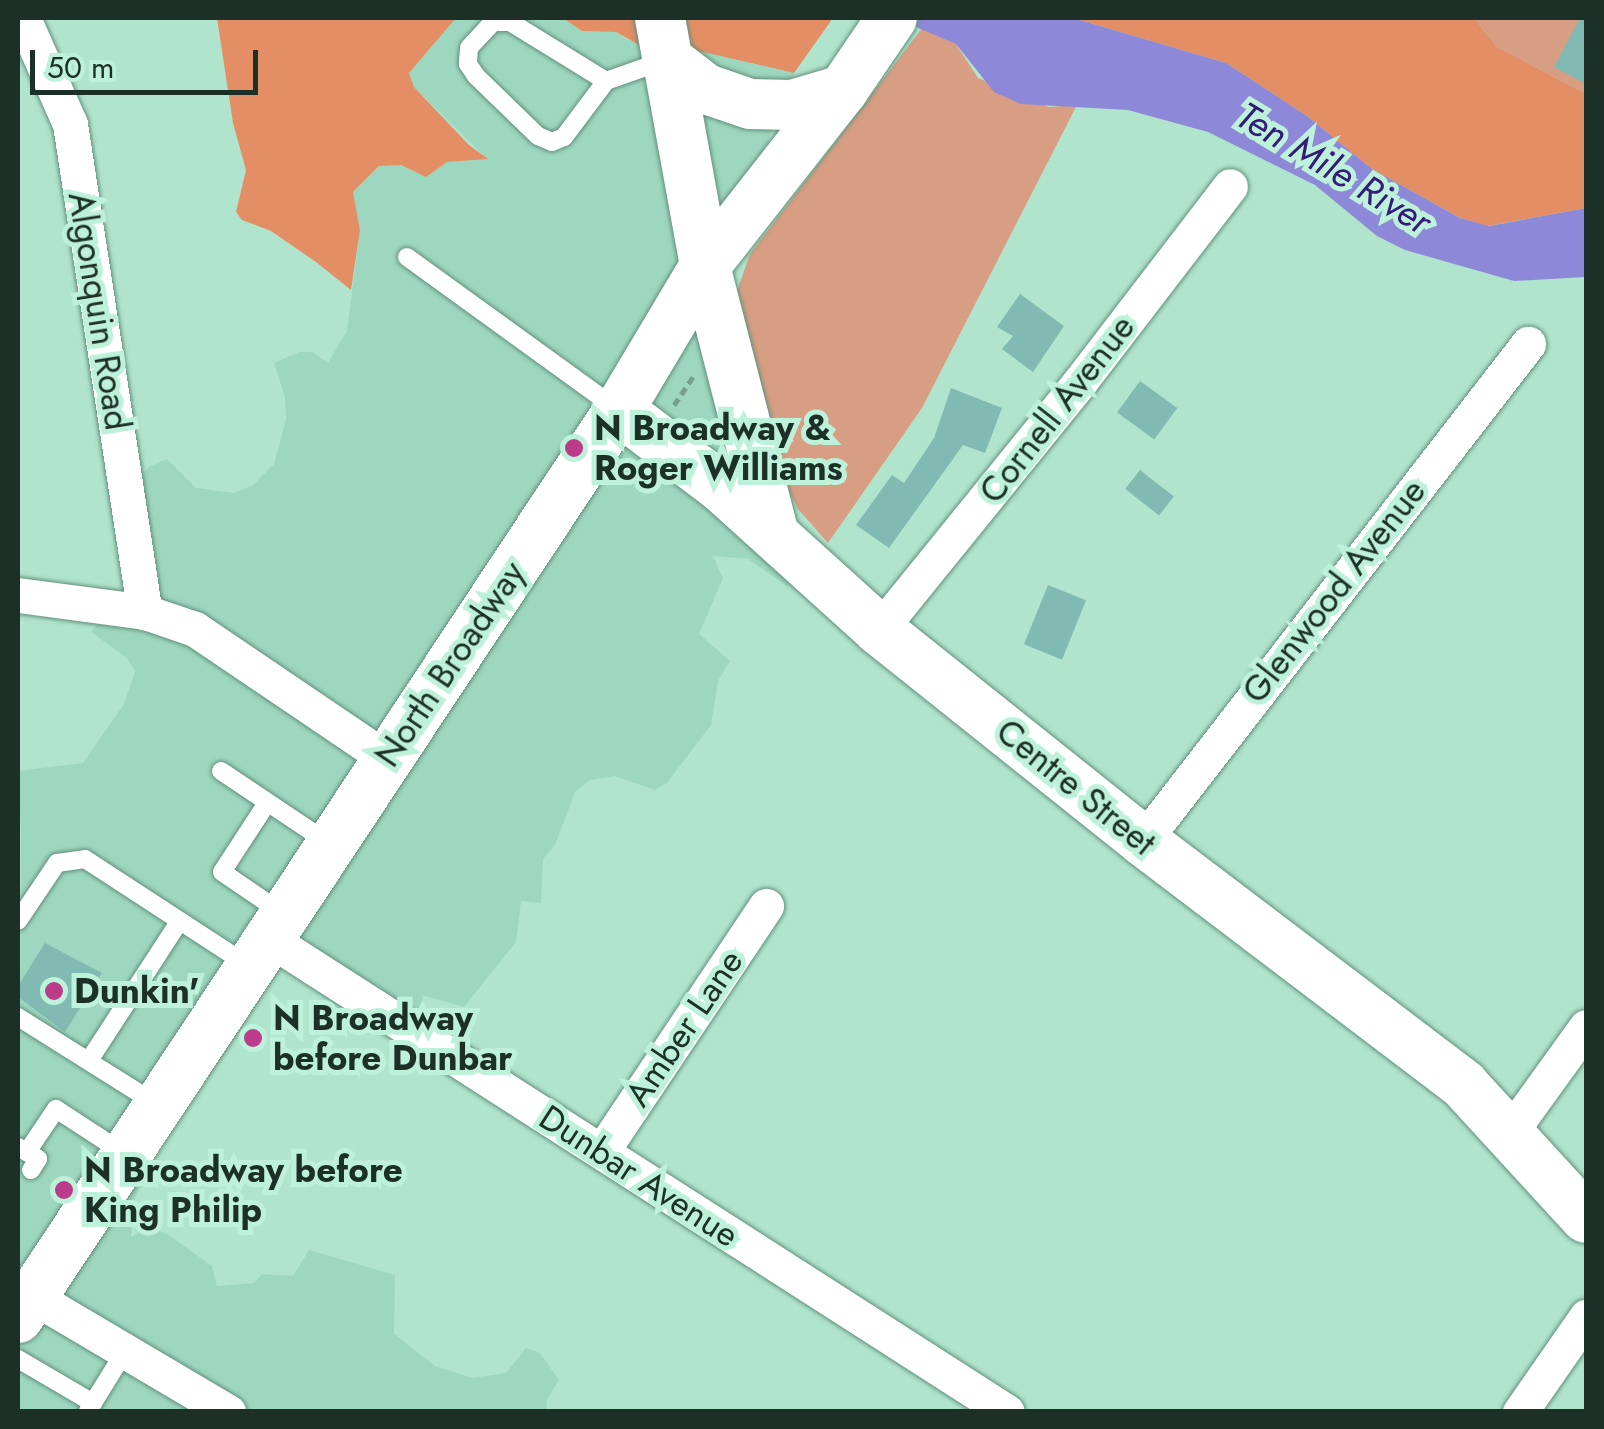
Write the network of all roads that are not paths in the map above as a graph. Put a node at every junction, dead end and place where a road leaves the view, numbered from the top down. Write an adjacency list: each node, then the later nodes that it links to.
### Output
1 (23, 18): 13 (street, Algonquin Road)
2 (890, 21): 5 (main road, North Broadway)
3 (663, 38): 4 (lane); 5 (main road); 8 (main road)
4 (606, 81): 4 (lane)
5 (843, 90): 8 (main road, North Broadway)
6 (1230, 186): 14 (street, Cornell Avenue)
7 (407, 257): 10 (lane)
8 (704, 266): 10 (main road, North Broadway); 11 (main road)
9 (1528, 344): 18 (street, Glenwood Avenue)
10 (619, 410): 11 (main road, Centre Street); 15 (main road, North Broadway)
11 (774, 534): 14 (main road, Centre Street)
12 (18, 596): 13 (street)
13 (145, 612): 15 (street)
14 (879, 630): 18 (main road, Centre Street)
15 (387, 759): 19 (main road, North Broadway)
16 (221, 771): 17 (lane)
17 (268, 802): 19 (lane); 23 (lane)
18 (1143, 842): 28 (main road, Centre Street)
19 (332, 846): 23 (main road, North Broadway)
20 (766, 906): 29 (street, Amber Lane)
21 (18, 921): 22 (lane)
22 (178, 922): 23 (lane); 26 (lane)
23 (270, 941): 27 (main road, North Broadway); 29 (street, Dunbar Avenue)
24 (18, 1017): 26 (lane)
25 (1586, 1027): 28 (street)
26 (90, 1059): 27 (lane)
27 (159, 1106): 30 (main road, North Broadway)
28 (1510, 1131): 32 (main road, Centre Street)
29 (602, 1151): 39 (street, Dunbar Avenue)
30 (126, 1155): 31 (lane); 33 (main road, North Broadway)
31 (25, 1157)
32 (1586, 1218)
33 (31, 1290): 35 (street)
34 (1586, 1317): 40 (street)
35 (125, 1351): 37 (lane); 38 (street)
36 (18, 1359): 37 (lane)
37 (91, 1408)
38 (228, 1412)
39 (1007, 1412)
40 (1520, 1412)

